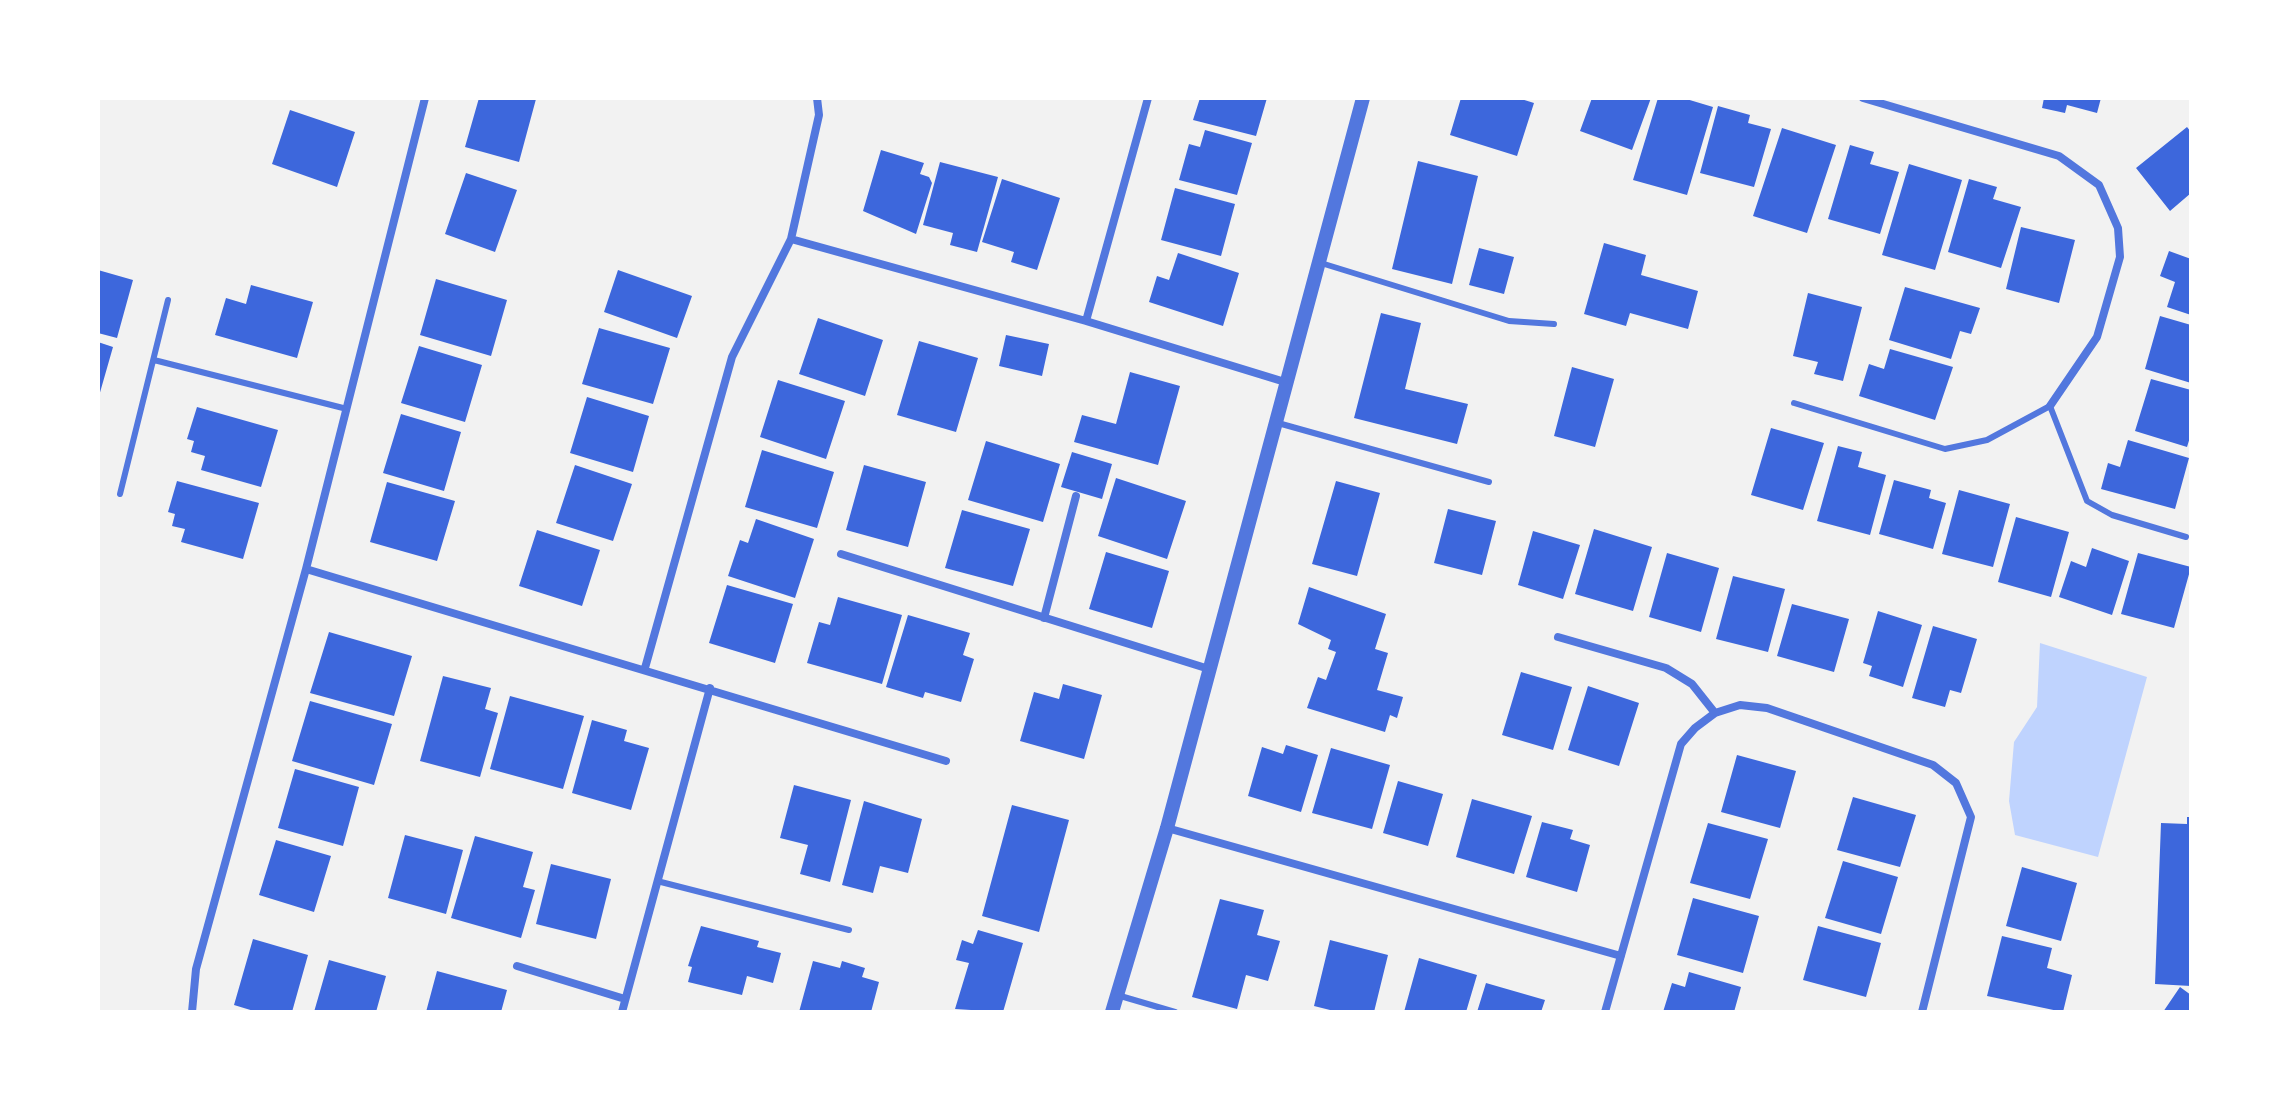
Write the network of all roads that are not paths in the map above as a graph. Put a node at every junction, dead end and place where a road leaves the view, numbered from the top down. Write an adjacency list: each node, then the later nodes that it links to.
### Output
1 (425, 98): 15 (street)
2 (817, 98): 6 (street)
3 (1148, 98): 9 (street)
4 (1363, 98): 7 (street)
5 (1863, 98): 14 (street)
6 (791, 239): 9 (street); 25 (street)
7 (1318, 262): 10 (lane); 12 (street)
8 (168, 300): 11 (lane)
9 (1086, 321): 12 (street)
10 (1554, 324)
11 (154, 360): 15 (lane); 18 (lane)
12 (1285, 382): 16 (street)
13 (1794, 403): 14 (lane)
14 (2050, 406): 20 (lane)
15 (347, 409): 22 (street)
16 (1274, 422): 17 (lane); 26 (street)
17 (1489, 482)
18 (120, 494)
19 (1076, 496): 23 (street)
20 (2186, 537)
21 (841, 554): 23 (street)
22 (306, 569): 25 (street); 37 (street)
23 (1044, 618): 26 (street)
24 (1558, 637): 28 (street)
25 (645, 668): 27 (street)
26 (1209, 669): 30 (street)
27 (710, 688): 29 (street); 31 (street)
28 (1715, 713): 33 (street); 42 (street)
29 (946, 761)
30 (1167, 828): 33 (street); 35 (street)
31 (657, 881): 32 (lane); 36 (street)
32 (849, 930)
33 (1621, 956): 41 (street)
34 (517, 966): 36 (street)
35 (1117, 995): 39 (street); 40 (lane)
36 (625, 999): 38 (street)
37 (192, 1012)
38 (622, 1012)
39 (1112, 1012)
40 (1175, 1012)
41 (1605, 1012)
42 (1922, 1012)

